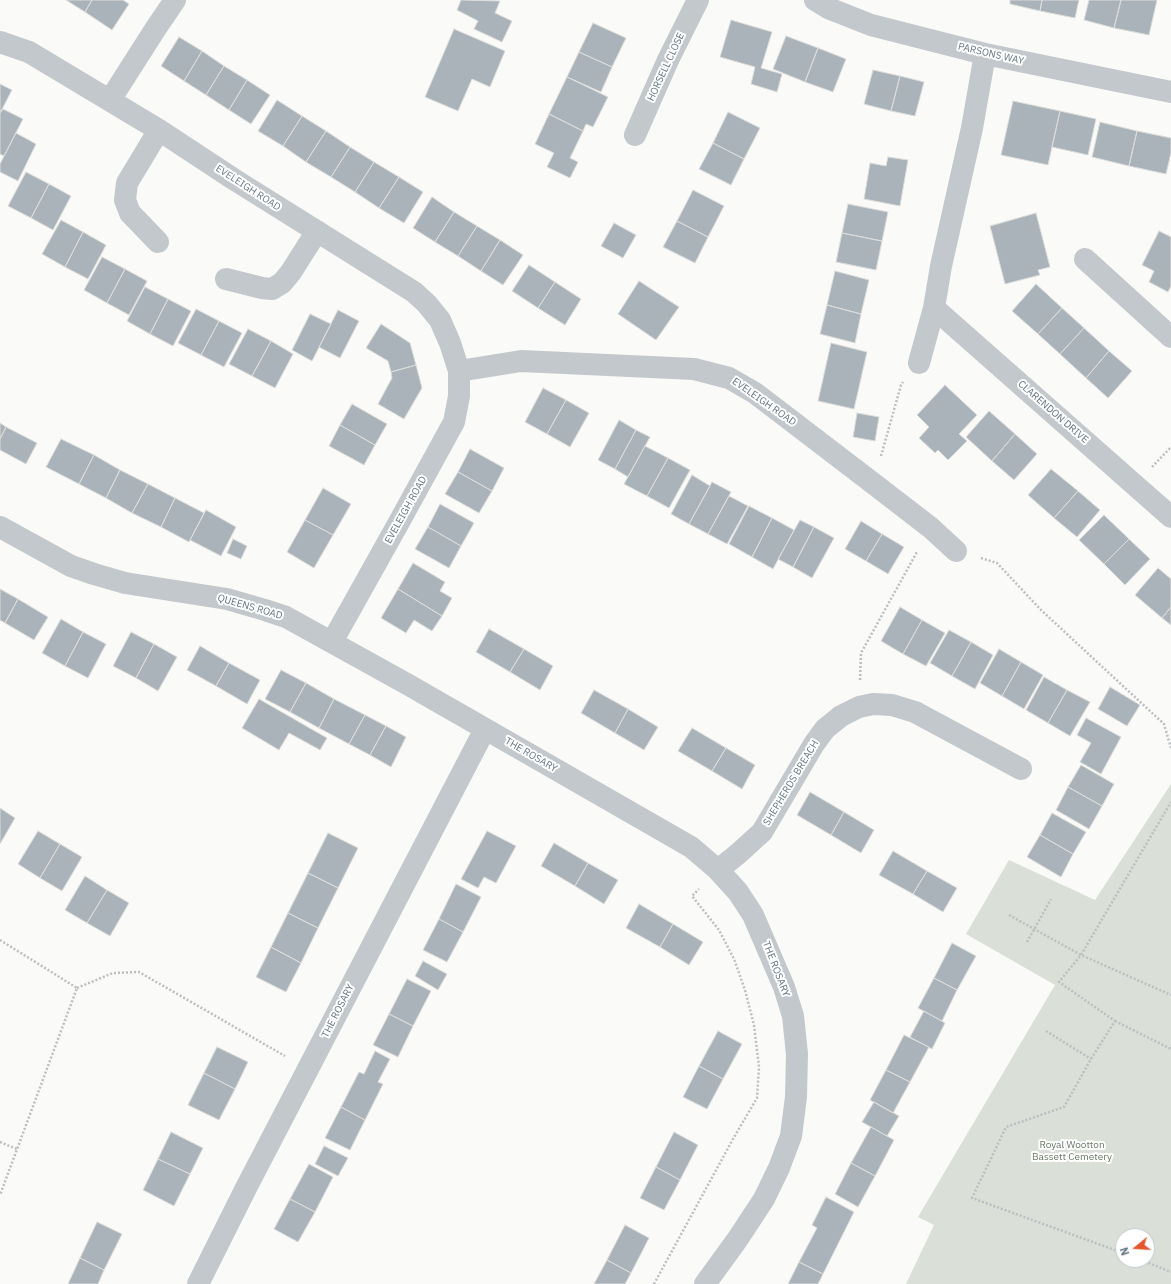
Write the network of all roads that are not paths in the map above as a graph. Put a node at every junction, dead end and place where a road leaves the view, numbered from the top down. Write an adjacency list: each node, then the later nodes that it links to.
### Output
1 (175, 0): 7 (street)
2 (698, 0): 9 (street, HORSELL CLOSE)
3 (815, 0): 5 (street, PARSONS WAY)
4 (0, 42): 7 (street, EVELEIGH ROAD)
5 (986, 54): 6 (street, PARSONS WAY); 14 (street)
6 (1171, 92)
7 (110, 100): 8 (street, EVELEIGH ROAD)
8 (159, 130): 10 (street, EVELEIGH ROAD); 11 (street)
9 (635, 134)
10 (317, 231): 13 (street); 17 (street, EVELEIGH ROAD)
11 (158, 242)
12 (1085, 259): 15 (street)
13 (226, 279)
14 (934, 308): 16 (street); 18 (street, CLARENDON DRIVE)
15 (1171, 337)
16 (919, 363)
17 (459, 371): 20 (street, EVELEIGH ROAD); 21 (street, EVELEIGH ROAD)
18 (1171, 517)
19 (0, 527): 21 (street, QUEENS ROAD)
20 (956, 550)
21 (332, 642): 22 (street, QUEENS ROAD)
22 (485, 729): 24 (street, THE ROSARY); 25 (street, THE ROSARY)
23 (1021, 769): 24 (street, SHEPHERDS BREACH)
24 (718, 870): 26 (street, THE ROSARY)
25 (198, 1284)
26 (705, 1284)

